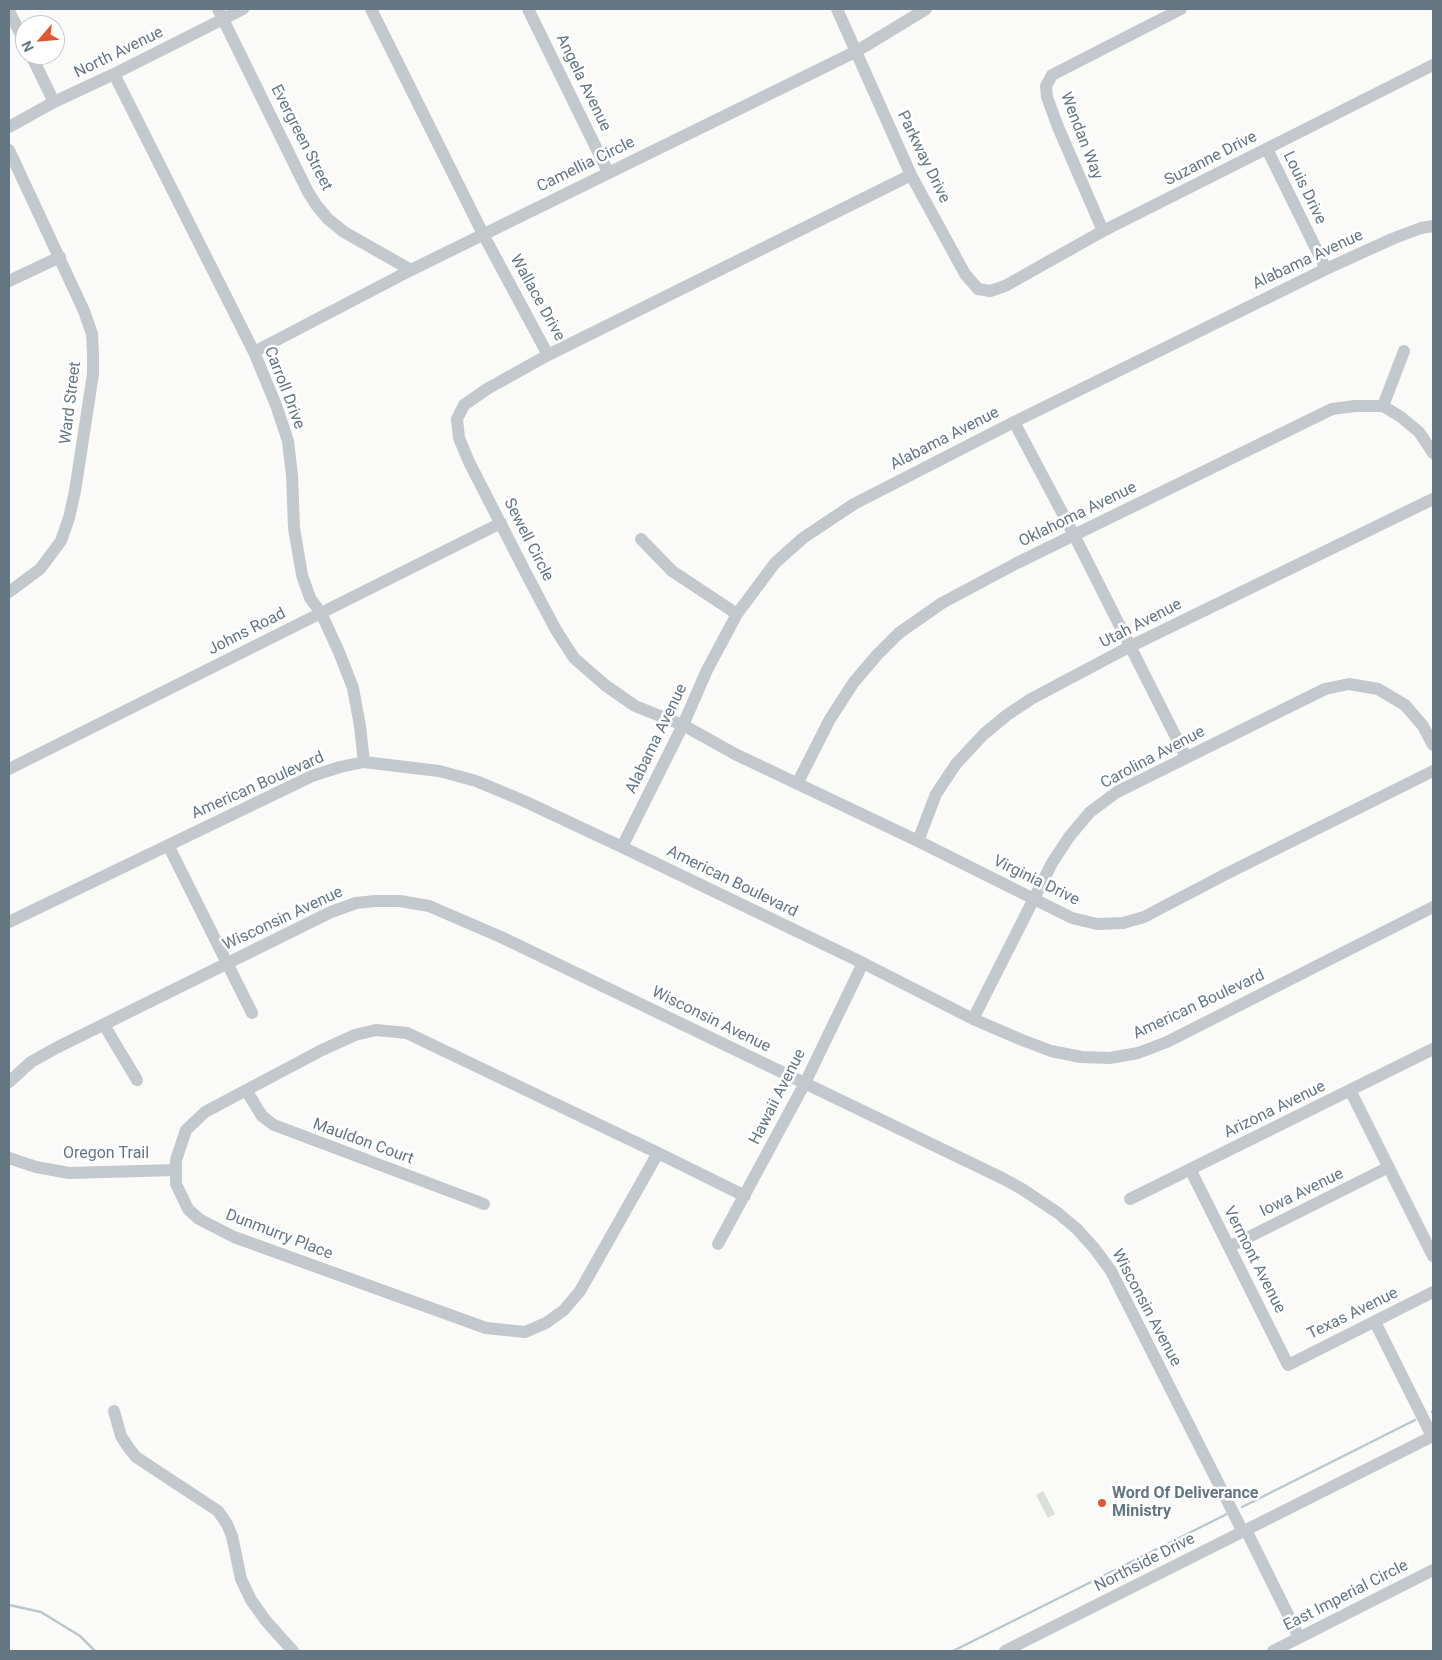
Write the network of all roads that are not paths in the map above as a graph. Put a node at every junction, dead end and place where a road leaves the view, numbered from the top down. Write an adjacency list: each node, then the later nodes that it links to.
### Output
1 (243, 9): 8 (street, North Avenue)
2 (371, 9): 22 (street)
3 (528, 9): 18 (street, Angela Avenue)
4 (837, 9): 10 (street, Parkway Drive)
5 (926, 9): 10 (street, Camellia Circle)
6 (1180, 9): 21 (street, Wendan Way)
7 (9, 11): 9 (street)
8 (221, 14): 13 (street, North Avenue); 25 (street, Evergreen Street)
9 (15, 23)
10 (857, 51): 18 (street, Camellia Circle); 19 (street, Parkway Drive)
11 (36, 65): 14 (street)
12 (1433, 65): 16 (street, Suzanne Drive)
13 (114, 74): 14 (street, North Avenue); 29 (street, Carroll Drive)
14 (54, 102): 15 (street, North Avenue)
15 (9, 127)
16 (1267, 149): 21 (street, Suzanne Drive); 24 (street, Louis Drive)
17 (9, 150): 23 (street, Ward Street)
18 (608, 172): 22 (street, Camellia Circle)
19 (911, 174): 27 (street, Parkway Drive); 30 (street, Wallace Drive)
20 (1433, 226): 24 (street, Alabama Avenue)
21 (1103, 231): 27 (street, Suzanne Drive)
22 (483, 234): 25 (street); 30 (street, Wallace Drive)
23 (60, 257): 26 (street); 38 (street, Ward Street)
24 (1326, 269): 32 (street, Alabama Avenue)
25 (411, 270): 29 (street)
26 (9, 281)
27 (1005, 286)
28 (1404, 351): 31 (street)
29 (254, 352): 39 (street, Carroll Drive)
30 (548, 355): 35 (street, Sewell Circle)
31 (1383, 406): 33 (street); 36 (street, Oklahoma Avenue)
32 (1014, 422): 36 (street); 40 (street, Alabama Avenue)
33 (1433, 453)
34 (1433, 499): 41 (street, Utah Avenue)
35 (501, 523): 39 (street, Johns Road); 42 (street, Sewell Circle)
36 (1074, 535): 41 (street); 48 (street, Oklahoma Avenue)
37 (640, 539): 40 (street)
38 (9, 592)
39 (321, 613): 45 (street, Carroll Drive); 46 (street, Johns Road)
40 (737, 614): 42 (street, Alabama Avenue)
41 (1130, 647): 44 (street); 49 (street, Utah Avenue)
42 (683, 725): 48 (street, Virginia Drive); 51 (street, Alabama Avenue)
43 (1433, 745): 44 (street, Carolina Avenue)
44 (1186, 757): 52 (street, Carolina Avenue)
45 (364, 762): 50 (street, American Boulevard); 51 (street, American Boulevard)
46 (9, 769)
47 (1433, 771): 52 (street, Virginia Drive)
48 (797, 784): 49 (street, Virginia Drive)
49 (918, 841): 52 (street, Virginia Drive)
50 (168, 844): 54 (street, American Boulevard); 55 (street)
51 (622, 847): 56 (street, American Boulevard)
52 (1034, 899): 58 (street, Carolina Avenue)
53 (1433, 907): 58 (street, American Boulevard)
54 (9, 922)
55 (226, 963): 57 (street); 59 (street, Wisconsin Avenue); 63 (street, Wisconsin Avenue)
56 (863, 963): 58 (street, American Boulevard); 63 (street, Hawaii Avenue)
57 (252, 1013)
58 (974, 1019)
59 (104, 1025): 61 (street); 62 (street, Wisconsin Avenue)
60 (1433, 1049): 65 (street, Arizona Avenue)
61 (136, 1080)
62 (9, 1082)
63 (804, 1083): 71 (street, Hawaii Avenue); 82 (street, Wisconsin Avenue)
64 (246, 1090): 66 (street, Dunmurry Place); 70 (street, Dunmurry Place); 73 (street, Mauldon Court)
65 (1350, 1090): 68 (street); 69 (street, Arizona Avenue)
66 (658, 1153): 70 (street, Dunmurry Place); 71 (street, Dunmurry Place)
67 (9, 1158): 70 (street, Oregon Trail)
68 (1389, 1167): 75 (street, Iowa Avenue); 76 (street)
69 (1190, 1169): 72 (street, Arizona Avenue); 75 (street, Vermont Avenue)
70 (176, 1170)
71 (745, 1196): 74 (street, Hawaii Avenue)
72 (1130, 1199)
73 (484, 1204)
74 (718, 1244)
75 (1229, 1247): 79 (street, Vermont Avenue)
76 (1433, 1256)
77 (1433, 1292): 78 (street, Texas Avenue)
78 (1375, 1322): 79 (street, Texas Avenue); 81 (street)
79 (1288, 1364)
80 (114, 1411): 85 (street)
81 (1432, 1436): 82 (street, Northside Drive)
82 (1244, 1531): 84 (street, Wisconsin Avenue); 86 (street, Northside Drive)
83 (1433, 1570): 84 (street, East Imperial Circle)
84 (1299, 1637): 87 (street, East Imperial Circle)
85 (294, 1651)
86 (1005, 1651)
87 (1273, 1651)

